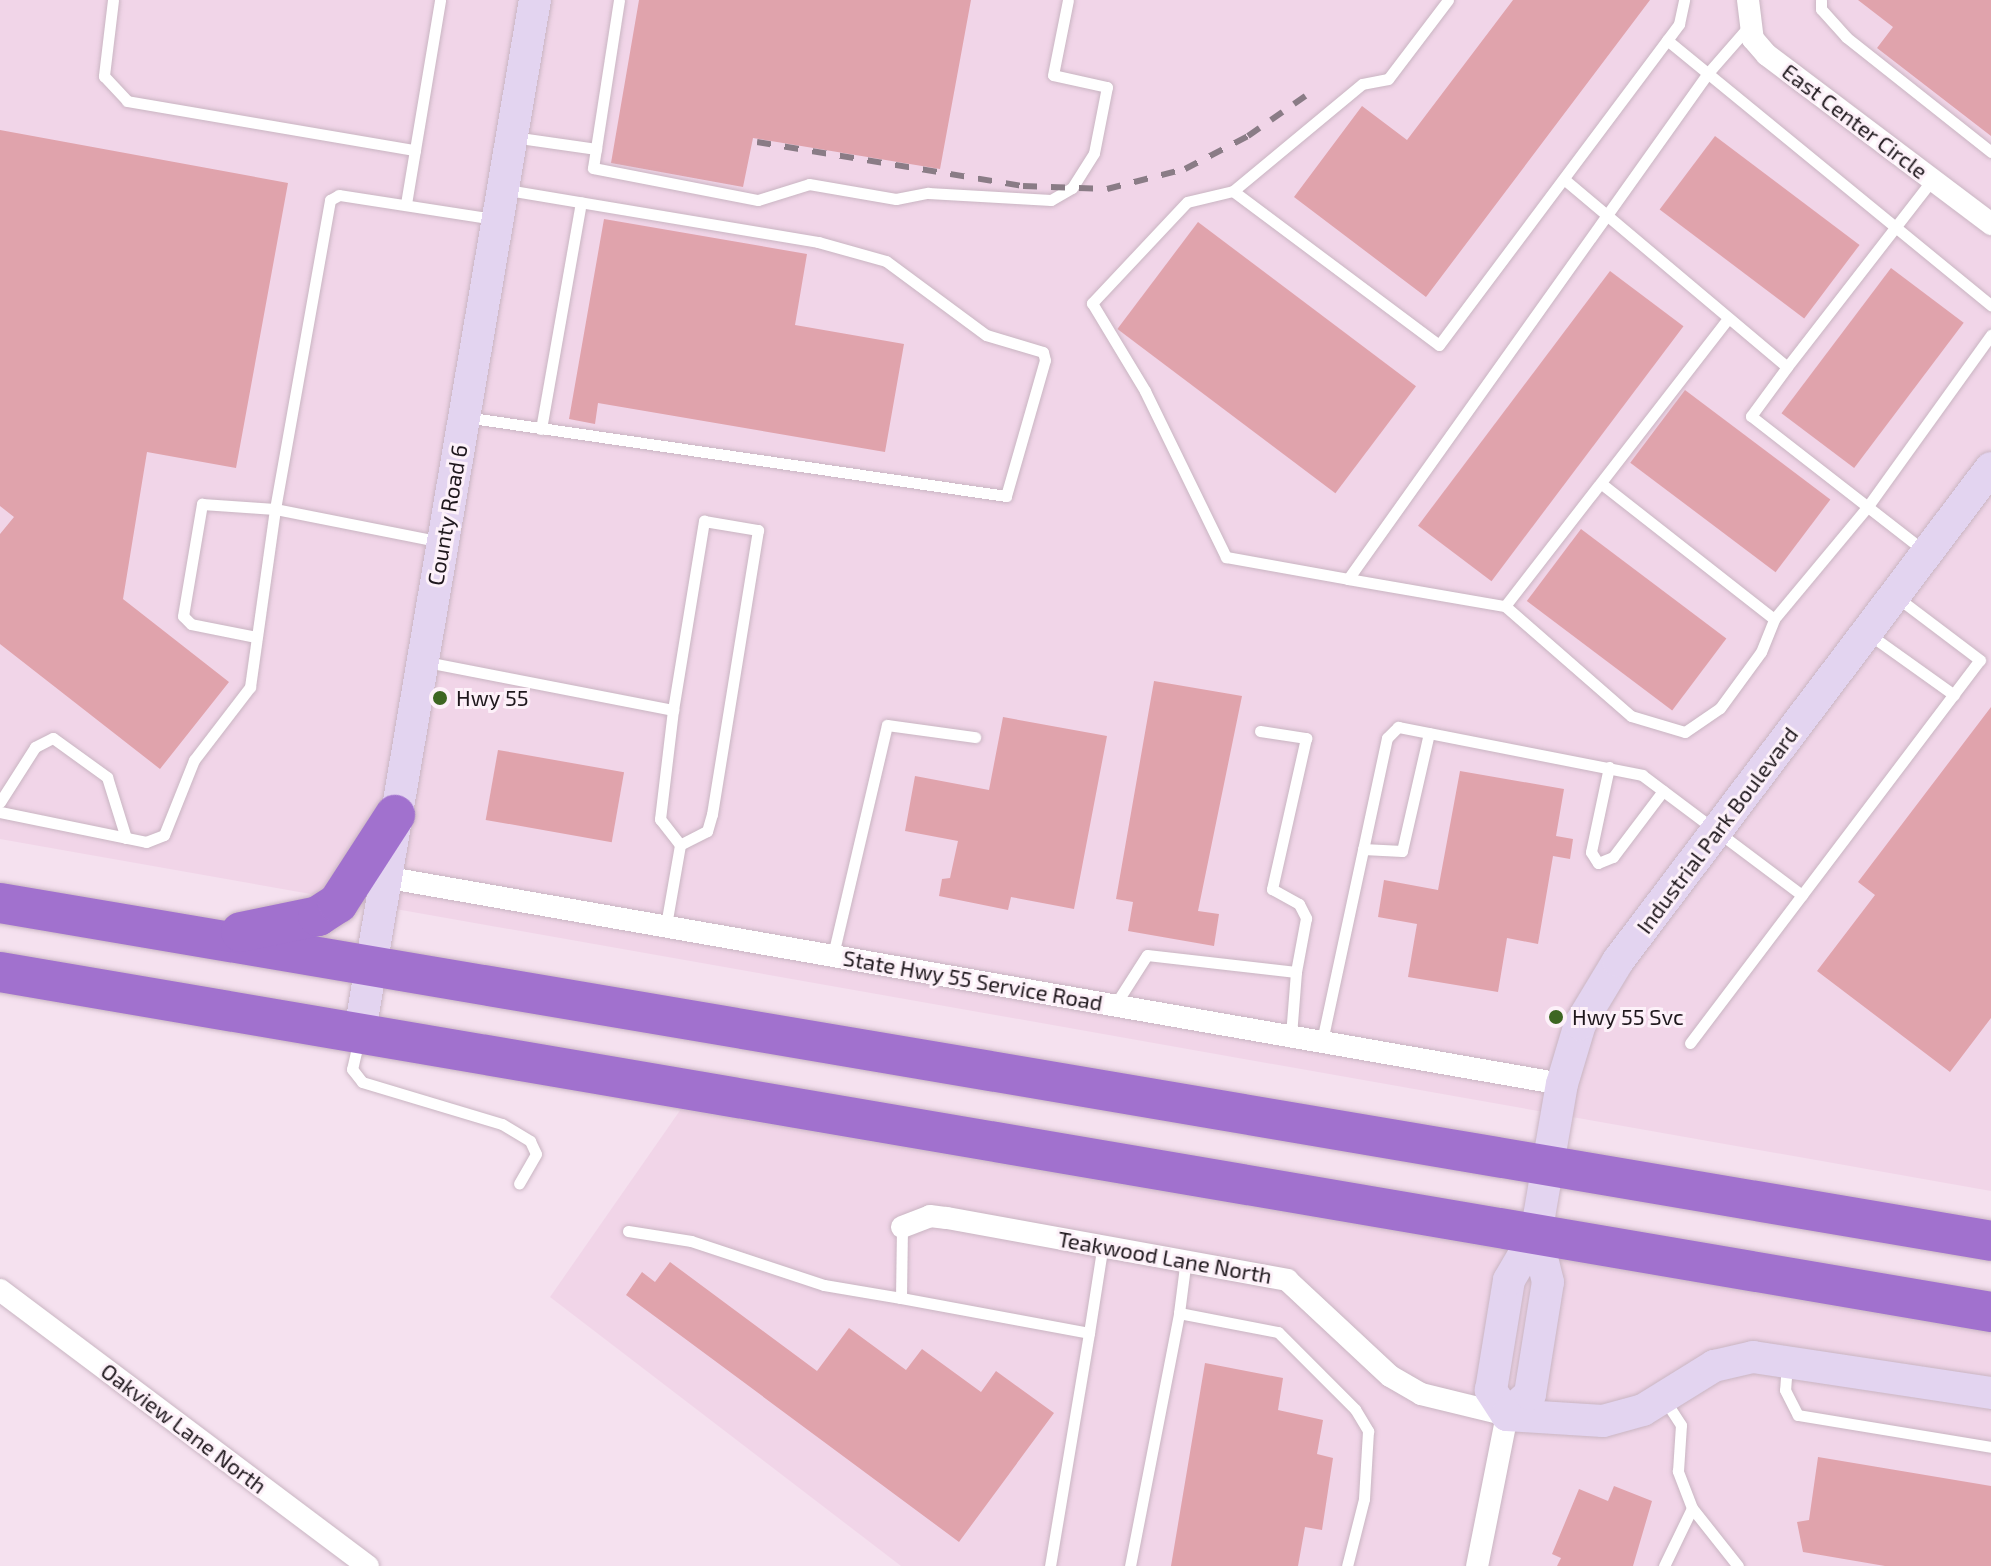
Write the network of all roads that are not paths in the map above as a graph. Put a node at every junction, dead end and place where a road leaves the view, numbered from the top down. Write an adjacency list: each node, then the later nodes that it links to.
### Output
1 (113, 0): 15 (lane)
2 (440, 0): 15 (lane)
3 (535, 0): 13 (street, County Road 6)
4 (619, 0): 14 (lane)
5 (1068, 0): 14 (lane)
6 (1448, 0): 19 (lane)
7 (1684, 0): 11 (lane)
8 (1748, 0): 10 (street)
9 (1821, 0): 16 (lane)
10 (1749, 26): 12 (lane); 18 (street, East Center Circle)
11 (1667, 40): 12 (lane); 17 (lane)
12 (1708, 73): 23 (lane); 25 (lane)
13 (512, 137): 14 (lane); 22 (street, County Road 6)
14 (596, 149)
15 (415, 150): 21 (lane)
16 (1991, 152)
17 (1565, 180): 19 (lane); 23 (lane)
18 (1932, 180): 24 (street, East Center Circle); 25 (lane)
19 (1233, 191): 38 (lane)
20 (581, 202): 22 (lane); 31 (lane); 31 (lane)
21 (406, 204): 22 (lane); 35 (lane)
22 (501, 205): 30 (street, County Road 6)
23 (1607, 216): 27 (lane); 38 (lane)
24 (1991, 223)
25 (1892, 224): 26 (lane); 29 (lane)
26 (1991, 305)
27 (1728, 318): 29 (lane); 33 (lane)
28 (1991, 335): 34 (lane)
29 (1787, 367): 34 (lane)
30 (464, 417): 31 (lane); 36 (street, County Road 6)
31 (541, 429)
32 (1991, 468): 37 (street, Industrial Park Boulevard)
33 (1602, 484): 40 (lane); 41 (lane)
34 (1868, 506): 37 (lane); 41 (lane)
35 (275, 509): 36 (lane); 43 (lane); 43 (lane)
36 (442, 542): 44 (street, County Road 6)
37 (1927, 552): 39 (street, Industrial Park Boulevard)
38 (1348, 579): 40 (lane)
39 (1894, 595): 42 (street, Industrial Park Boulevard); 45 (lane)
40 (1505, 606): 41 (lane)
41 (1774, 619)
42 (1867, 632): 45 (lane); 55 (street, Industrial Park Boulevard)
43 (256, 637): 56 (lane)
44 (422, 661): 46 (lane); 54 (street, County Road 6)
45 (1954, 695): 60 (lane)
46 (673, 710): 57 (lane); 57 (lane)
47 (1260, 731): 67 (lane)
48 (1429, 733): 50 (lane); 58 (lane); 58 (lane)
49 (975, 737): 64 (lane)
50 (1609, 767): 51 (lane); 51 (lane)
51 (1663, 791): 55 (lane)
52 (0, 802): 56 (lane)
53 (0, 812): 56 (lane)
54 (395, 815): 59 (street, County Road 6); 63 (highway)
55 (1716, 831): 60 (lane); 73 (street, Industrial Park Boulevard)
56 (126, 838)
57 (680, 845): 62 (lane)
58 (1363, 849): 71 (lane)
59 (384, 877): 62 (street, State Hwy 55 Service Road); 65 (street, County Road 6)
60 (1802, 895): 72 (lane)
61 (0, 903): 63 (highway)
62 (666, 925): 64 (street, State Hwy 55 Service Road)
63 (208, 936): 65 (highway)
64 (833, 955): 68 (street, State Hwy 55 Service Road)
65 (372, 964): 69 (street, County Road 6); 74 (highway)
66 (0, 972): 69 (highway)
67 (1296, 972): 68 (lane); 70 (lane)
68 (1115, 1005): 70 (street, State Hwy 55 Service Road)
69 (360, 1031): 75 (lane); 78 (highway)
70 (1291, 1036): 71 (street, State Hwy 55 Service Road)
71 (1322, 1041): 73 (street, State Hwy 55 Service Road)
72 (1690, 1043)
73 (1562, 1084): 74 (street, Industrial Park Boulevard)
74 (1548, 1163): 78 (street, Industrial Park Boulevard); 79 (highway)
75 (519, 1184)
76 (902, 1227): 80 (street, Teakwood Lane North); 83 (lane)
77 (628, 1231): 83 (lane)
78 (1536, 1234): 84 (highway); 90 (street, Industrial Park Boulevard)
79 (1991, 1241)
80 (1103, 1244): 81 (street, Teakwood Lane North); 86 (lane)
81 (1186, 1258): 85 (lane); 90 (street, Teakwood Lane North)
82 (0, 1290): 93 (street, Oakview Lane North)
83 (901, 1298): 86 (lane)
84 (1991, 1312)
85 (1179, 1313): 95 (lane); 96 (lane)
86 (1089, 1333): 94 (lane)
87 (1787, 1359): 88 (street, Teakwood Lane North); 89 (street, Teakwood Lane North); 91 (lane)
88 (1991, 1393)
89 (1664, 1399): 90 (street, Teakwood Lane North); 92 (lane)
90 (1507, 1415): 97 (street, Industrial Park Boulevard)
91 (1991, 1447)
92 (1692, 1508): 98 (lane); 99 (lane)
93 (368, 1566)
94 (1050, 1566)
95 (1130, 1566)
96 (1347, 1566)
97 (1477, 1566)
98 (1664, 1566)
99 (1738, 1566)

